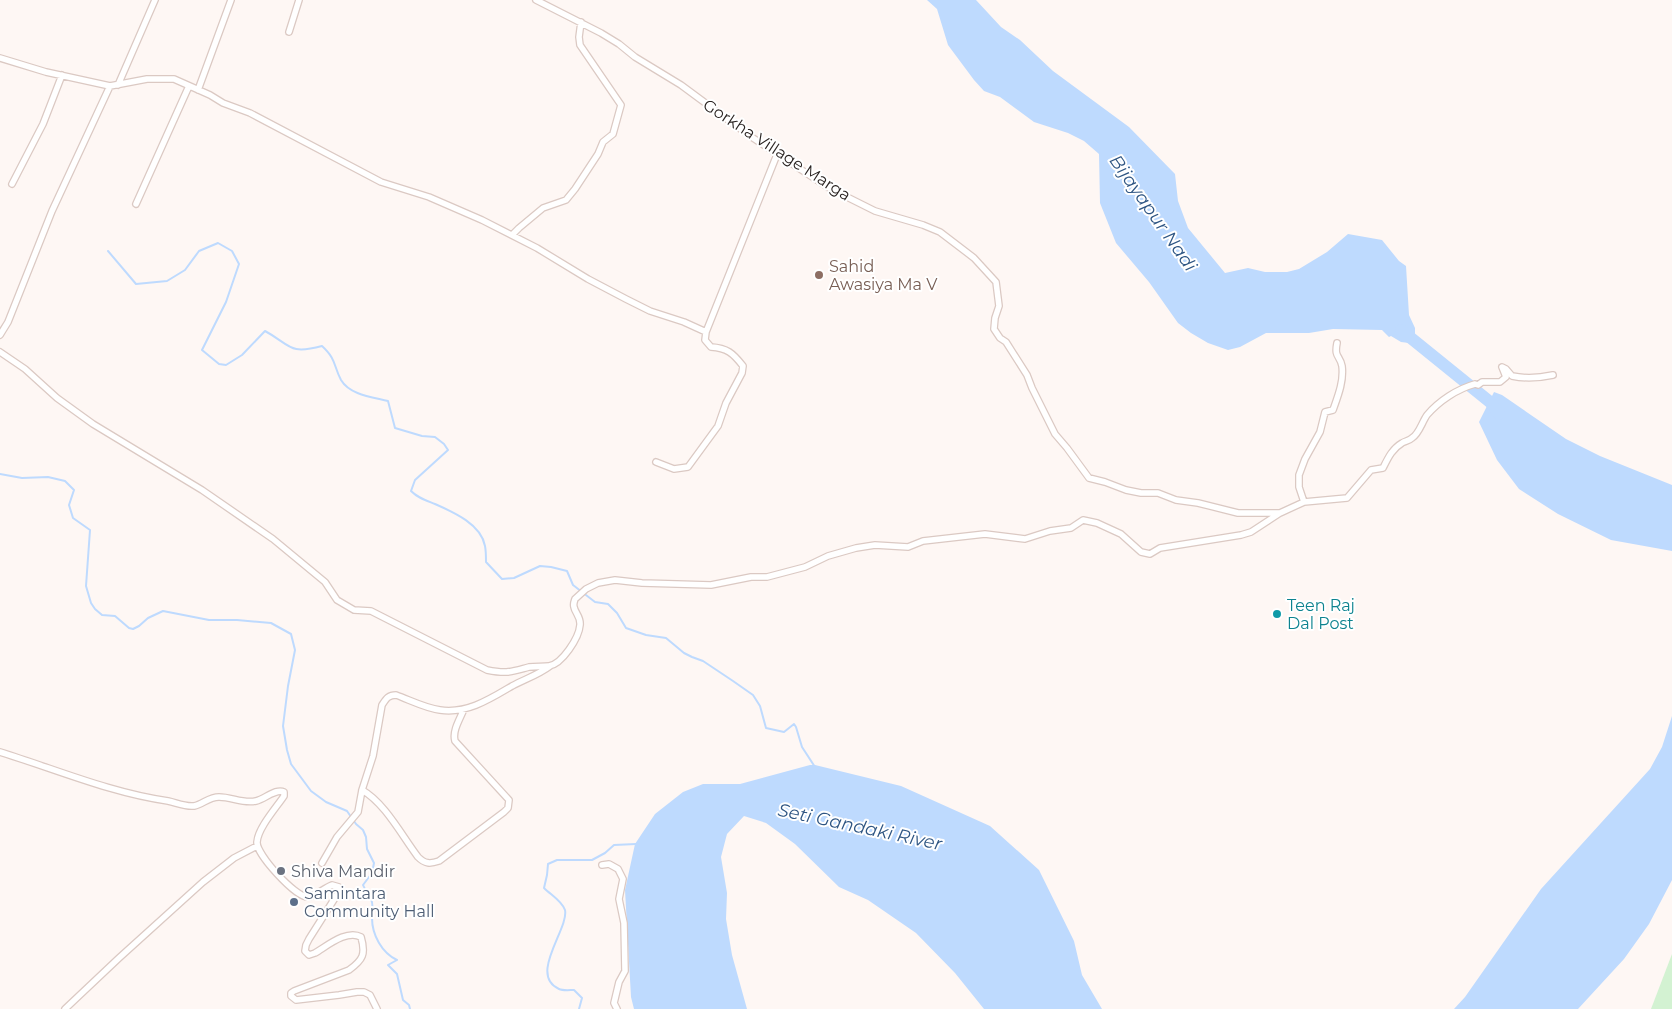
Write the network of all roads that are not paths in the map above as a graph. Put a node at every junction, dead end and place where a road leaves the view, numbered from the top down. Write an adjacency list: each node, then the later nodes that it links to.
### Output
1 (155, 0): 9 (street)
2 (231, 0): 12 (street)
3 (299, 0): 6 (street)
4 (536, 0): 5 (street, Gorkha Village Marga)
5 (580, 22): 13 (street, Gorkha Village Marga); 16 (street)
6 (289, 32)
7 (0, 58): 8 (street)
8 (62, 75): 10 (street); 14 (street)
9 (118, 85): 10 (street); 11 (street)
10 (110, 86): 18 (street)
11 (189, 86): 12 (street); 15 (street)
12 (198, 90): 16 (street)
13 (776, 152): 17 (street); 24 (street, Gorkha Village Marga)
14 (12, 184)
15 (136, 204)
16 (512, 235): 17 (street)
17 (706, 332): 22 (street)
18 (0, 335)
19 (1337, 343): 23 (street)
20 (0, 352): 25 (street)
21 (1553, 375): 23 (street, Gorkha Village Marga)
22 (656, 462)
23 (1304, 502): 24 (street, Gorkha Village Marga)
24 (1280, 513): 25 (street)
25 (550, 666): 26 (street)
26 (464, 709): 28 (street); 28 (street)
27 (0, 752): 29 (street)
28 (362, 790): 30 (street)
29 (256, 846): 32 (street); 33 (street)
30 (322, 863)
31 (602, 865): 34 (street)
32 (65, 1009)
33 (377, 1009)
34 (617, 1009)

